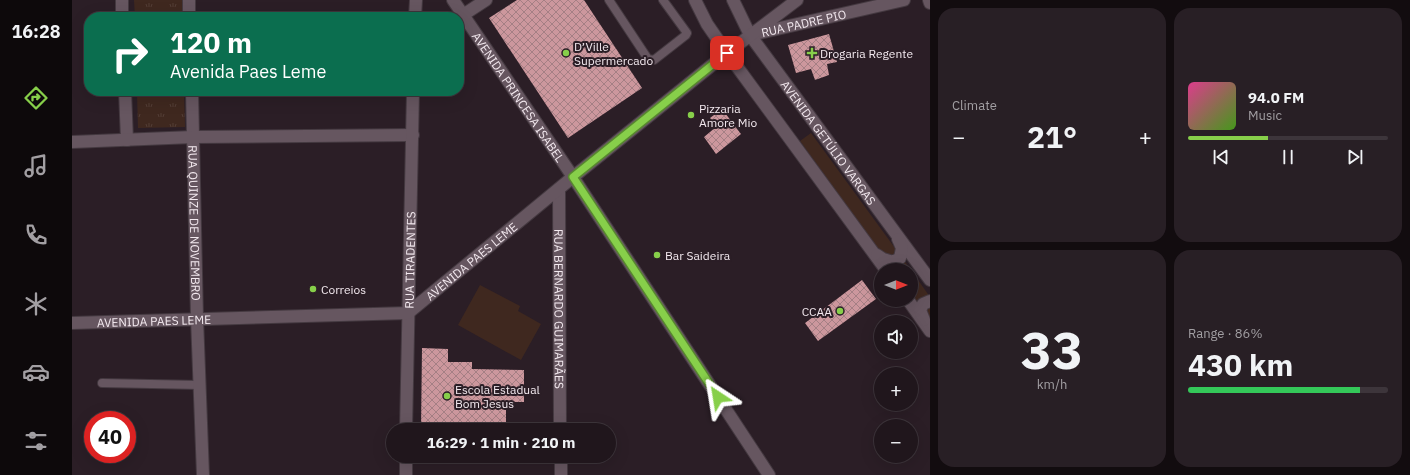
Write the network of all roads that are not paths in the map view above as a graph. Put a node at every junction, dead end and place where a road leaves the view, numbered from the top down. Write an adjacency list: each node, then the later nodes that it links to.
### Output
1 (122, 0): 15 (street)
2 (189, 0): 16 (street)
3 (416, 0): 17 (street)
4 (453, 0): 18 (street, AVENIDA PRINCESA ISABEL)
5 (486, 0): 19 (street)
6 (609, 0): 7 (lane)
7 (662, 0)
8 (691, 0): 21 (street)
9 (696, 0): 21 (street)
10 (733, 0): 22 (street, AVENIDA GETÚLIO VARGAS)
11 (797, 0): 22 (street, AVENIDA PAES LEME)
12 (904, 0): 22 (street, RUA PADRE PIO)
13 (929, 0): 14 (street)
14 (930, 3)
15 (122, 12)
16 (189, 12)
17 (415, 12)
18 (461, 12)
19 (464, 14)
20 (464, 16): 31 (street, AVENIDA PRINCESA ISABEL)
21 (707, 24): 23 (street)
22 (750, 35): 23 (street, AVENIDA PAES LEME); 33 (street, AVENIDA GETÚLIO VARGAS)
23 (727, 53): 31 (street, AVENIDA PAES LEME); 34 (street)
24 (125, 96): 29 (street)
25 (192, 96): 28 (street, RUA QUINZE DE NOVEMBRO)
26 (413, 96): 27 (street, RUA TIRADENTES)
27 (412, 135): 28 (street); 39 (street, RUA TIRADENTES)
28 (193, 137): 29 (street); 40 (street, RUA QUINZE DE NOVEMBRO)
29 (127, 140): 30 (street)
30 (72, 142)
31 (573, 177): 32 (street, AVENIDA PAES LEME); 52 (street, AVENIDA PRINCESA ISABEL)
32 (559, 189): 39 (street, AVENIDA PAES LEME); 46 (street, RUA BERNARDO GUIMARÃES)
33 (895, 234): 34 (street); 36 (street, AVENIDA GETÚLIO VARGAS)
34 (871, 248): 35 (street)
35 (881, 263)
36 (930, 280)
37 (930, 301): 42 (street)
38 (913, 307): 42 (street)
39 (408, 313): 40 (street, AVENIDA PAES LEME); 45 (street, RUA TIRADENTES)
40 (197, 318): 41 (street, AVENIDA PAES LEME); 44 (street, RUA QUINZE DE NOVEMBRO)
41 (72, 322)
42 (929, 330)
43 (102, 384): 44 (lane)
44 (200, 385): 49 (street, RUA QUINZE DE NOVEMBRO)
45 (406, 423)
46 (560, 423)
47 (406, 463): 50 (street)
48 (561, 463): 51 (street)
49 (203, 475)
50 (406, 475)
51 (561, 475)
52 (769, 475)

